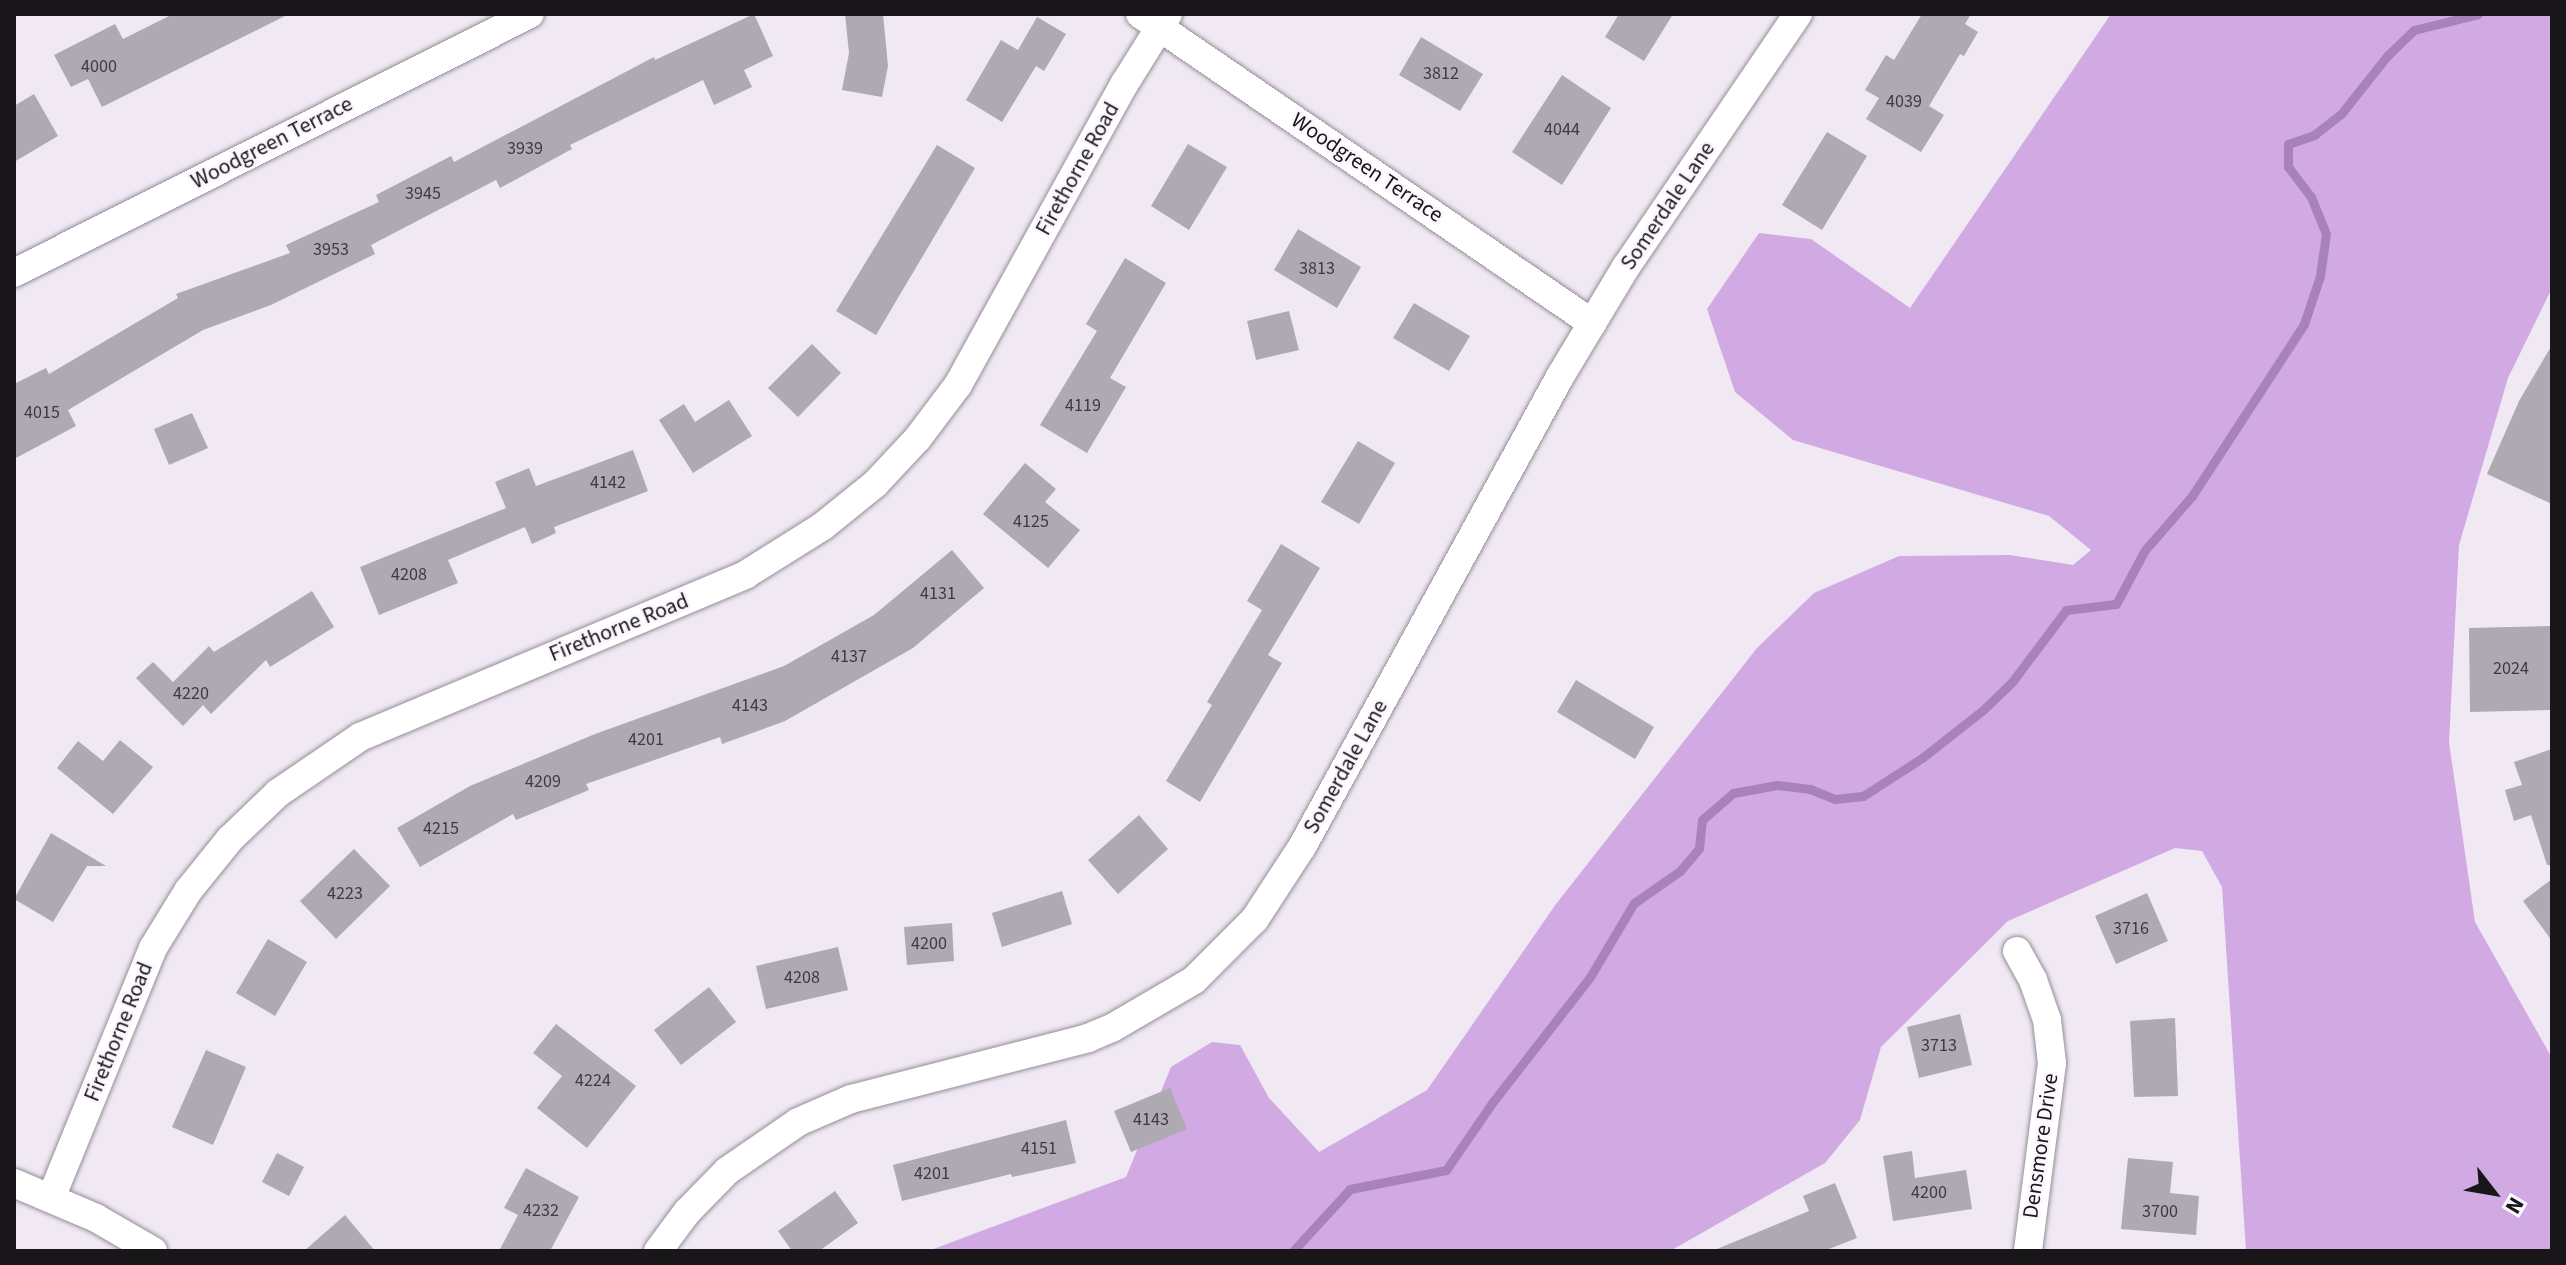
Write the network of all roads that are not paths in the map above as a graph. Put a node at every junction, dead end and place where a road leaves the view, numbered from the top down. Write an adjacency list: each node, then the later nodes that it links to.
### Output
1 (530, 14): 4 (street, Woodgreen Terrace)
2 (1798, 14): 5 (street, Somerdale Lane)
3 (1156, 18): 5 (street, Woodgreen Terrace); 8 (street, Firethorne Road)
4 (14, 273)
5 (1592, 323): 10 (street, Somerdale Lane)
6 (2017, 951): 11 (street, Densmore Drive)
7 (14, 1183): 8 (street)
8 (51, 1198): 9 (street)
9 (153, 1251)
10 (658, 1251)
11 (2028, 1251)

